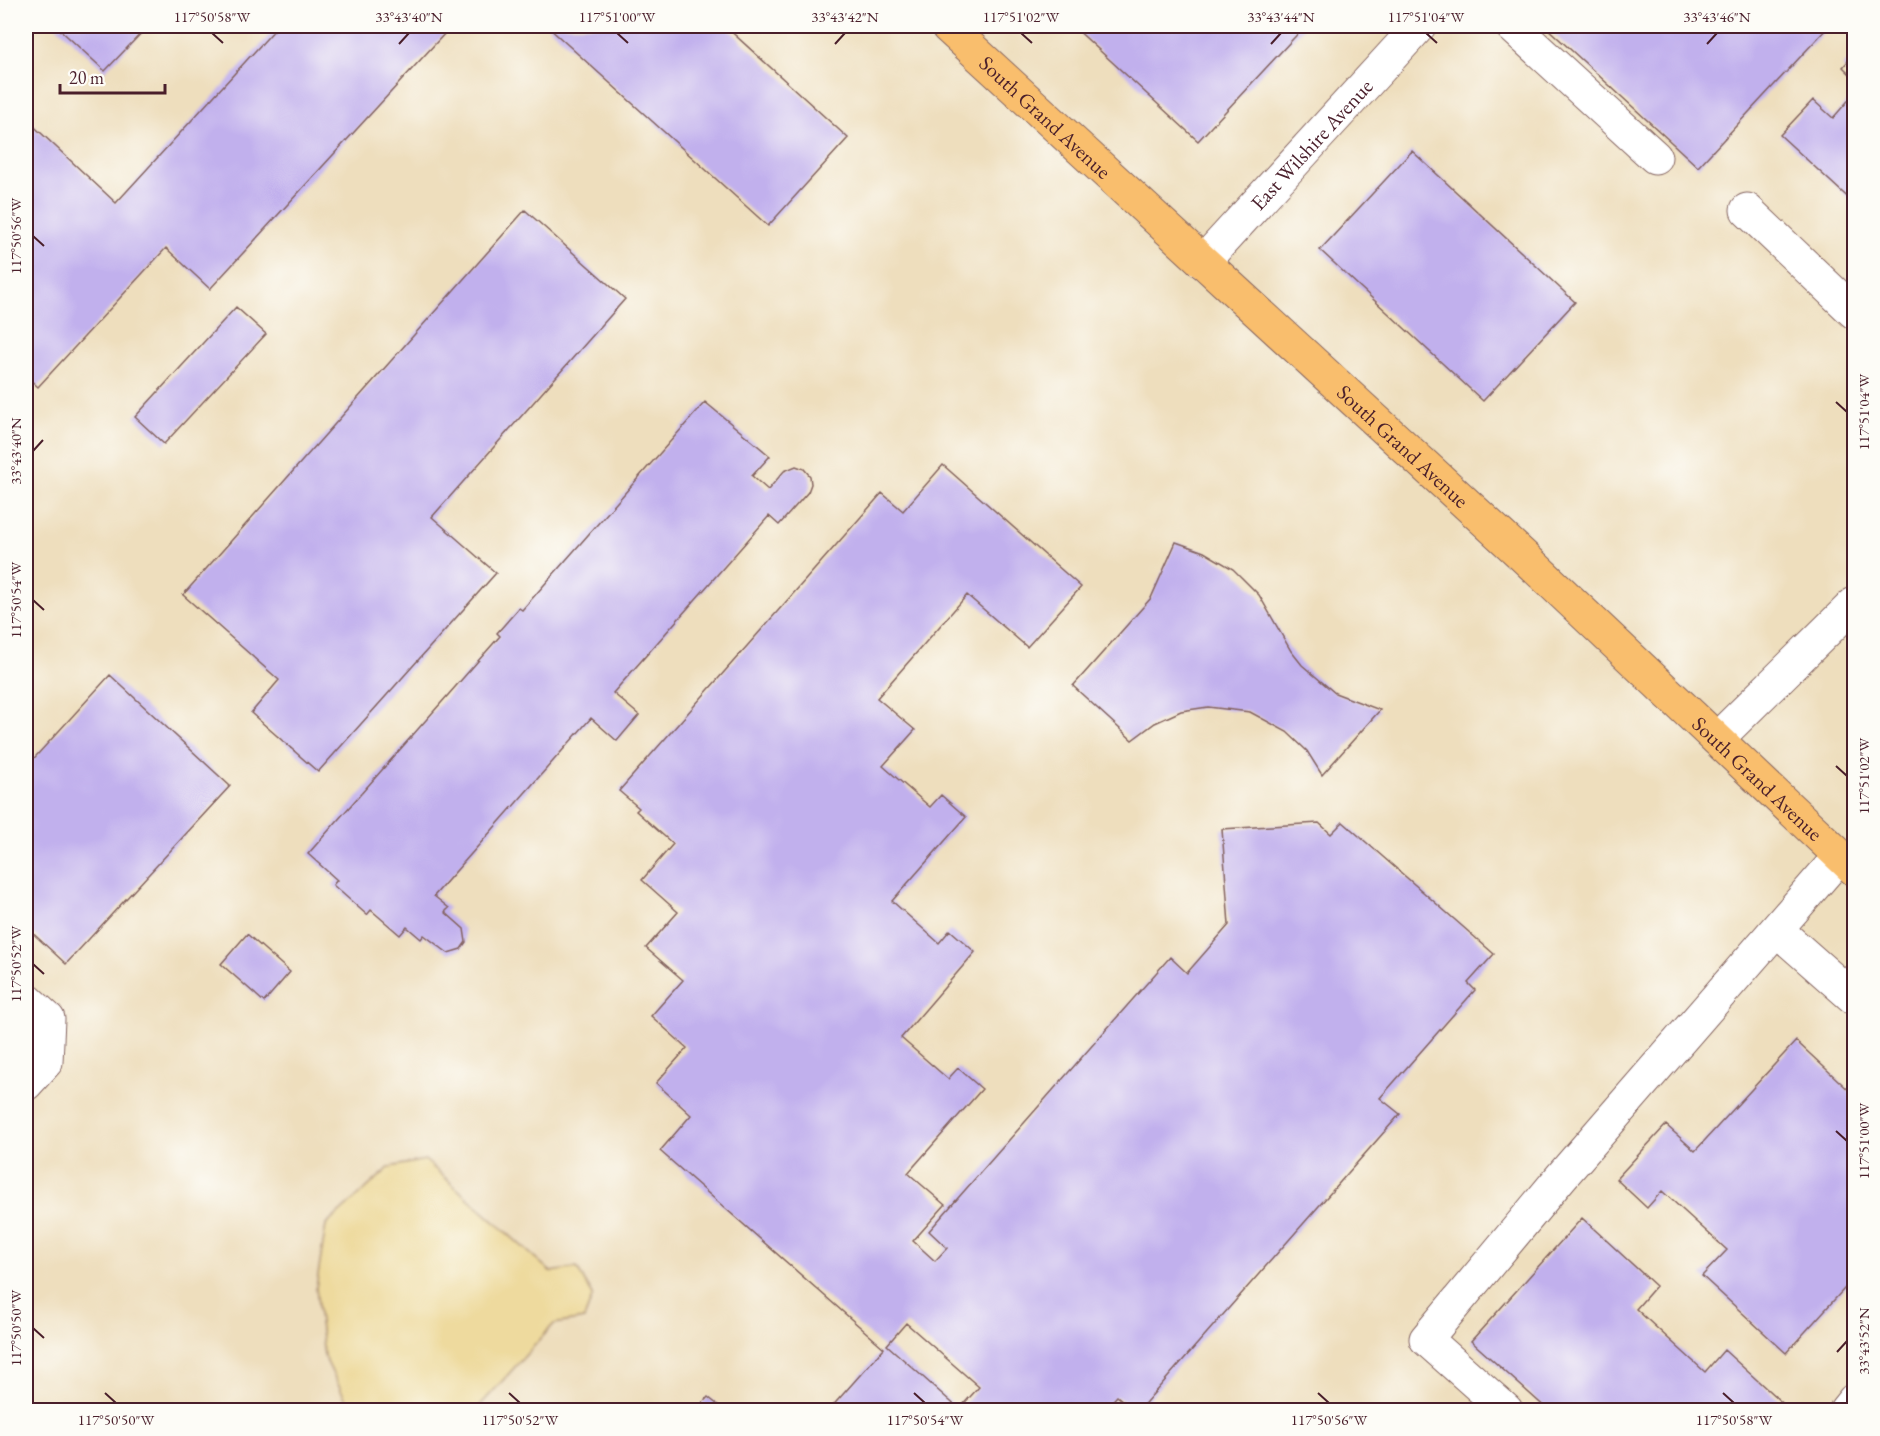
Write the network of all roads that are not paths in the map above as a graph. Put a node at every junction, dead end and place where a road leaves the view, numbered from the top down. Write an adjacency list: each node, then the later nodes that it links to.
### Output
1 (947, 26): 6 (main road, South Grand Avenue)
2 (1419, 26): 6 (street, East Wilshire Avenue)
3 (1512, 26): 4 (street)
4 (1655, 157)
5 (1747, 210): 7 (street)
6 (1203, 261): 9 (main road, South Grand Avenue)
7 (1854, 312)
8 (1854, 604): 9 (street)
9 (1718, 739): 10 (main road, South Grand Avenue)
10 (1847, 862): 11 (street)
11 (1777, 930): 12 (street); 16 (street)
12 (1854, 998)
13 (26, 999): 14 (street)
14 (26, 1084)
15 (1854, 1400): 17 (street)
16 (1506, 1410)
17 (1846, 1410)

